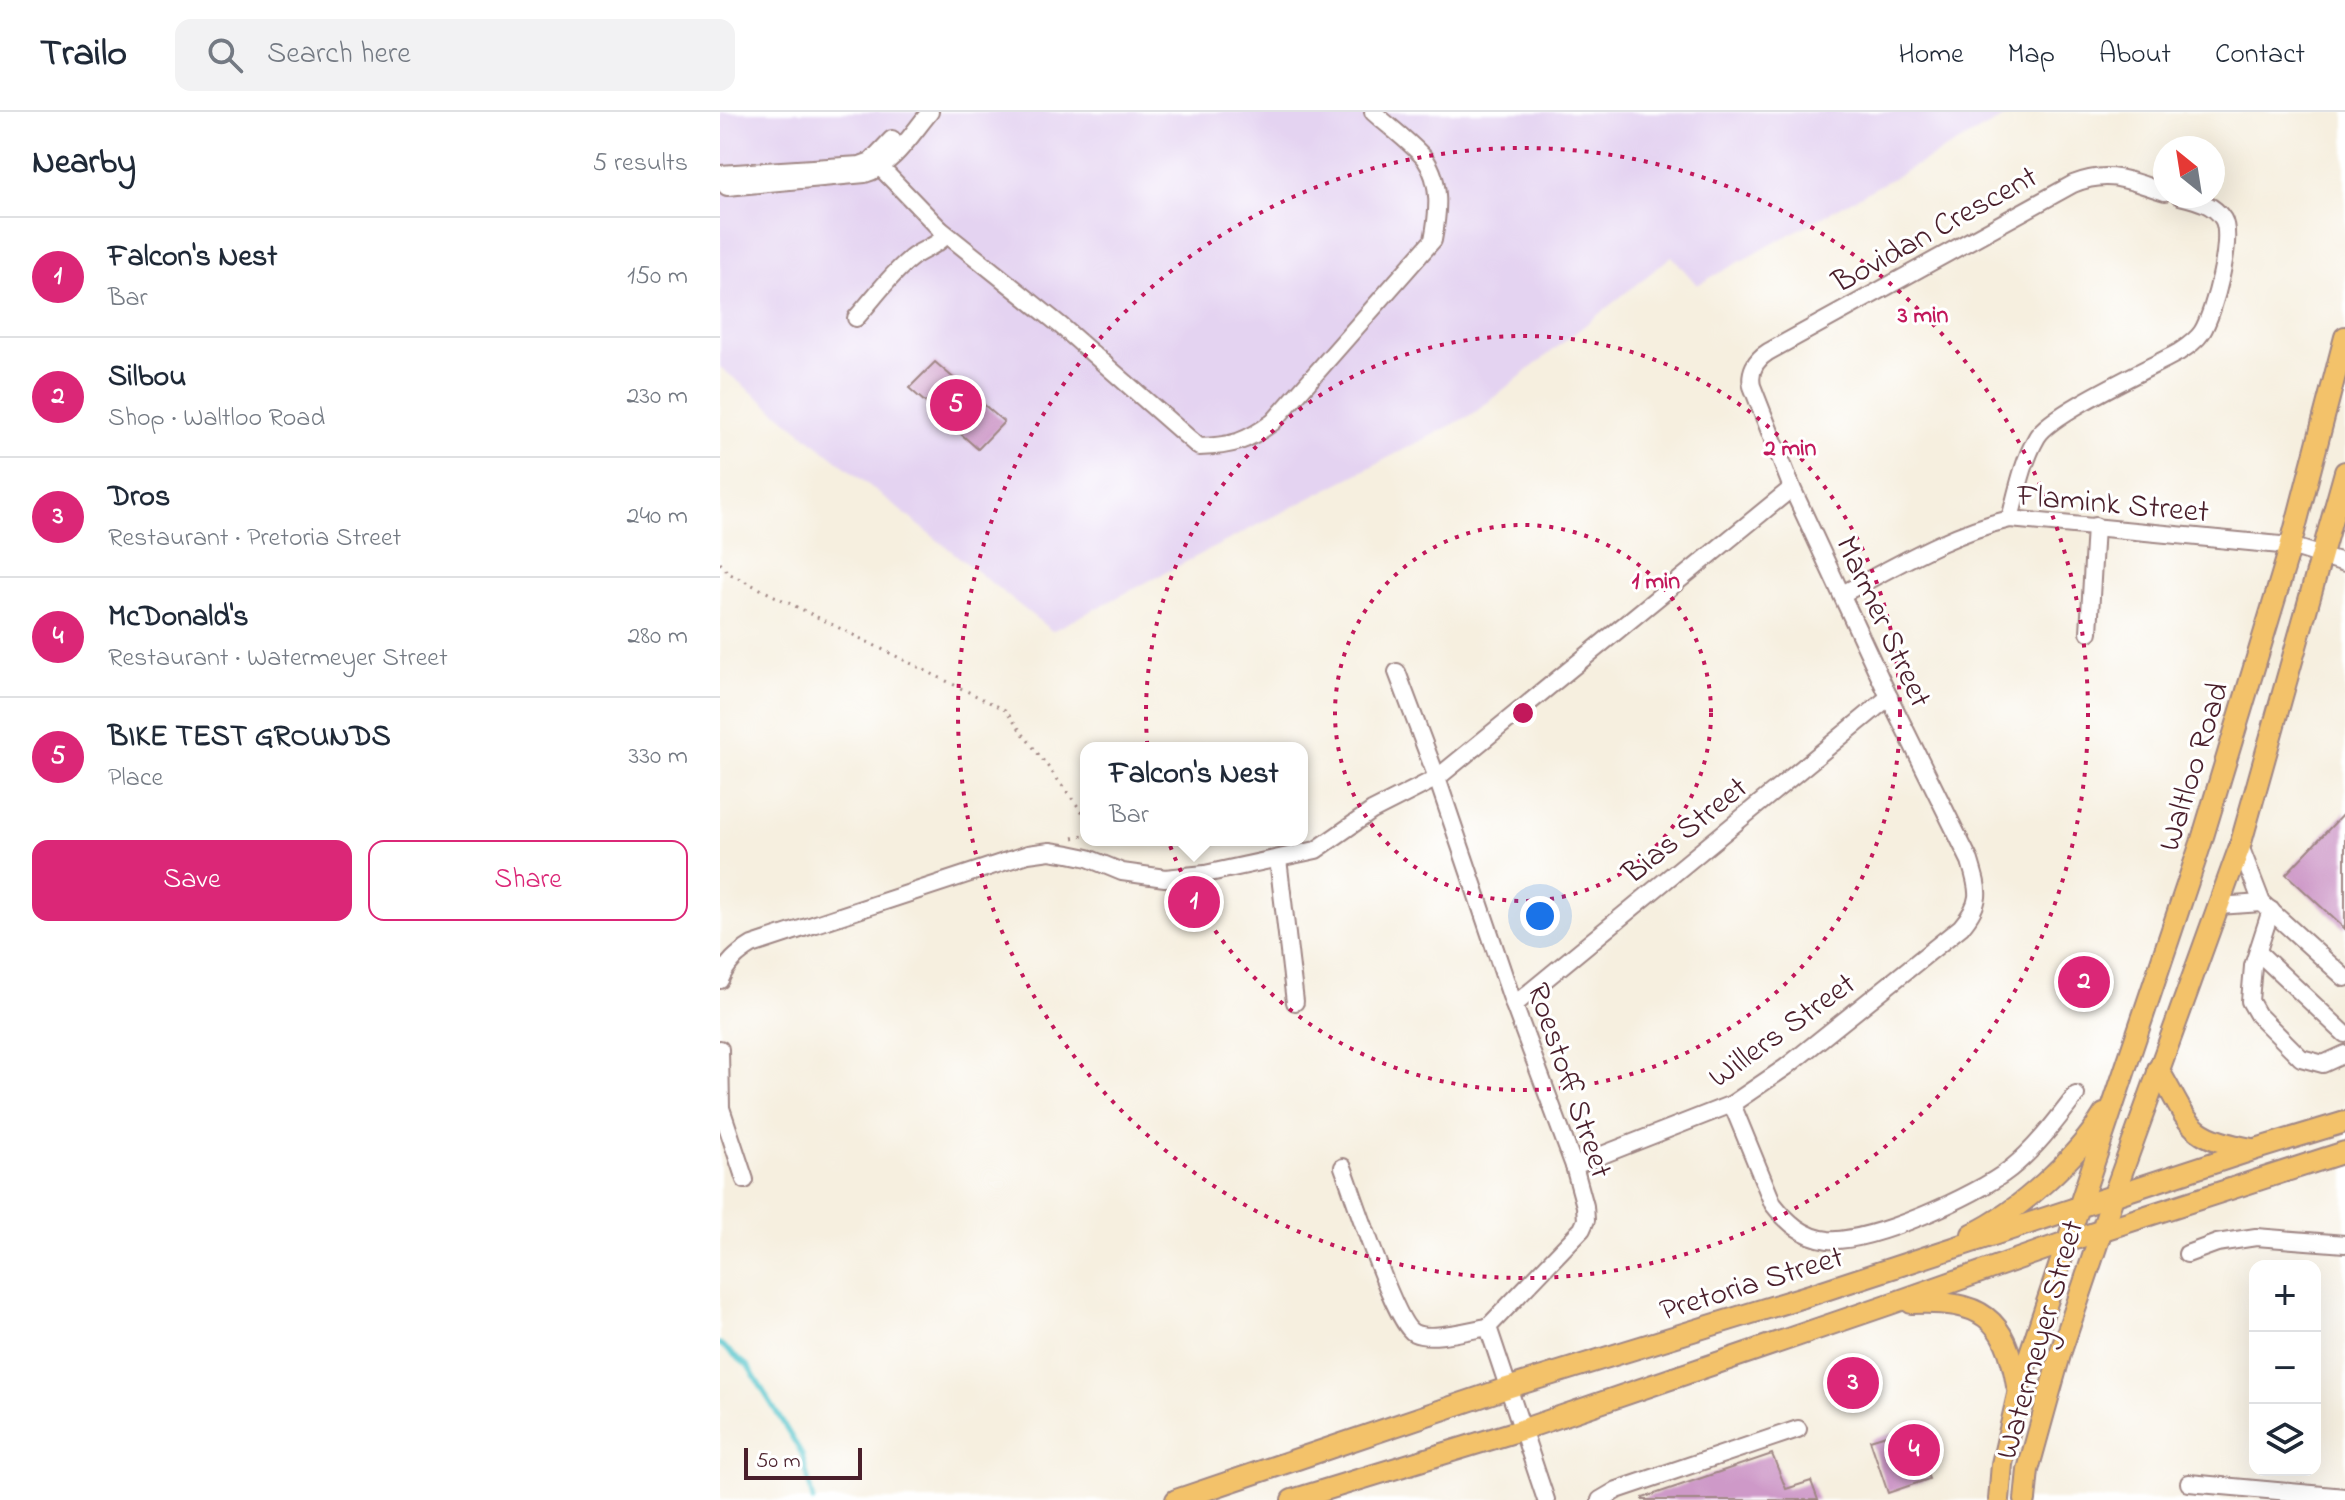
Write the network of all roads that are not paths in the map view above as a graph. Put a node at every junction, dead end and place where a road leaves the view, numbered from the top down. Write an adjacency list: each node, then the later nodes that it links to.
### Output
1 (916, 112): 5 (street)
2 (930, 112): 4 (street)
3 (1373, 112): 8 (street)
4 (881, 168): 5 (street); 8 (street)
5 (720, 176)
6 (2153, 189): 11 (street, Bovidan Crescent)
7 (2211, 208): 14 (street)
8 (940, 229): 9 (street)
9 (856, 318)
10 (2345, 337): 16 (main road, Waltloo Road)
11 (1750, 378): 13 (street, Marmer Street)
12 (2345, 472): 17 (main road, Waltloo Road)
13 (1792, 488): 19 (street, Marmer Street); 23 (street)
14 (2010, 519): 15 (street, Flamink Street); 19 (street, Flamink Street)
15 (2095, 526): 16 (street, Flamink Street); 20 (street)
16 (2291, 546): 17 (street, Flamink Street); 38 (main road, Waltloo Road)
17 (2322, 556): 18 (street, Flamink Street); 24 (main road, Waltloo Road)
18 (2345, 563)
19 (1842, 594): 22 (street, Marmer Street)
20 (2089, 632)
21 (1397, 672): 23 (street, Roestoff Street)
22 (1889, 697): 26 (street, Marmer Street); 33 (street, Bias Street)
23 (1437, 778): 25 (street); 33 (street, Roestoff Street)
24 (2240, 846): 27 (main road, Waltloo Road); 28 (street)
25 (1278, 859): 31 (street); 32 (street)
26 (1977, 885): 40 (street, Willers Street)
27 (2218, 906): 28 (street); 37 (main road, Waltloo Road)
28 (2266, 907): 29 (street); 30 (street)
29 (2258, 952): 34 (street); 36 (street)
30 (2345, 978)
31 (720, 980)
32 (1295, 1002)
33 (1514, 1005): 44 (street, Roestoff Street)
34 (2345, 1034)
35 (720, 1049): 46 (street)
36 (2345, 1054)
37 (2158, 1069): 42 (main road); 47 (main road, Waltloo Road)
38 (2123, 1080): 48 (main road, Waltloo Road); 53 (main road)
39 (2076, 1095): 40 (street)
40 (1732, 1104): 44 (street, Willers Street)
41 (2345, 1122): 42 (main road, Pretoria Street)
42 (2256, 1149): 47 (main road, Pretoria Street)
43 (2345, 1152): 49 (main road, Pretoria Street)
44 (1574, 1166): 55 (street, Roestoff Street)
45 (1343, 1167): 55 (street)
46 (745, 1180)
47 (2113, 1197): 48 (main road, Pretoria Street); 49 (main road, Watermeyer Street)
48 (2078, 1208): 50 (main road, Watermeyer Street); 53 (main road, Pretoria Street)
49 (2101, 1231): 50 (main road, Pretoria Street); 67 (main road, Watermeyer Street)
50 (2066, 1242): 54 (main road, Pretoria Street); 57 (main road, Watermeyer Street)
51 (2345, 1244): 52 (street)
52 (2187, 1254)
53 (1918, 1261): 56 (main road, Pretoria Street)
54 (1890, 1304): 57 (main road); 59 (main road, Pretoria Street)
55 (1488, 1327): 56 (street)
56 (1507, 1388): 59 (street); 63 (main road, Pretoria Street)
57 (2019, 1394): 61 (main road, Watermeyer Street)
58 (1798, 1429): 66 (street)
59 (1521, 1430): 64 (main road, Pretoria Street); 65 (street)
60 (2189, 1483): 62 (street)
61 (1998, 1496)
62 (2345, 1497)
63 (1176, 1500)
64 (1292, 1500)
65 (1546, 1500)
66 (1600, 1500)
67 (2025, 1500)

